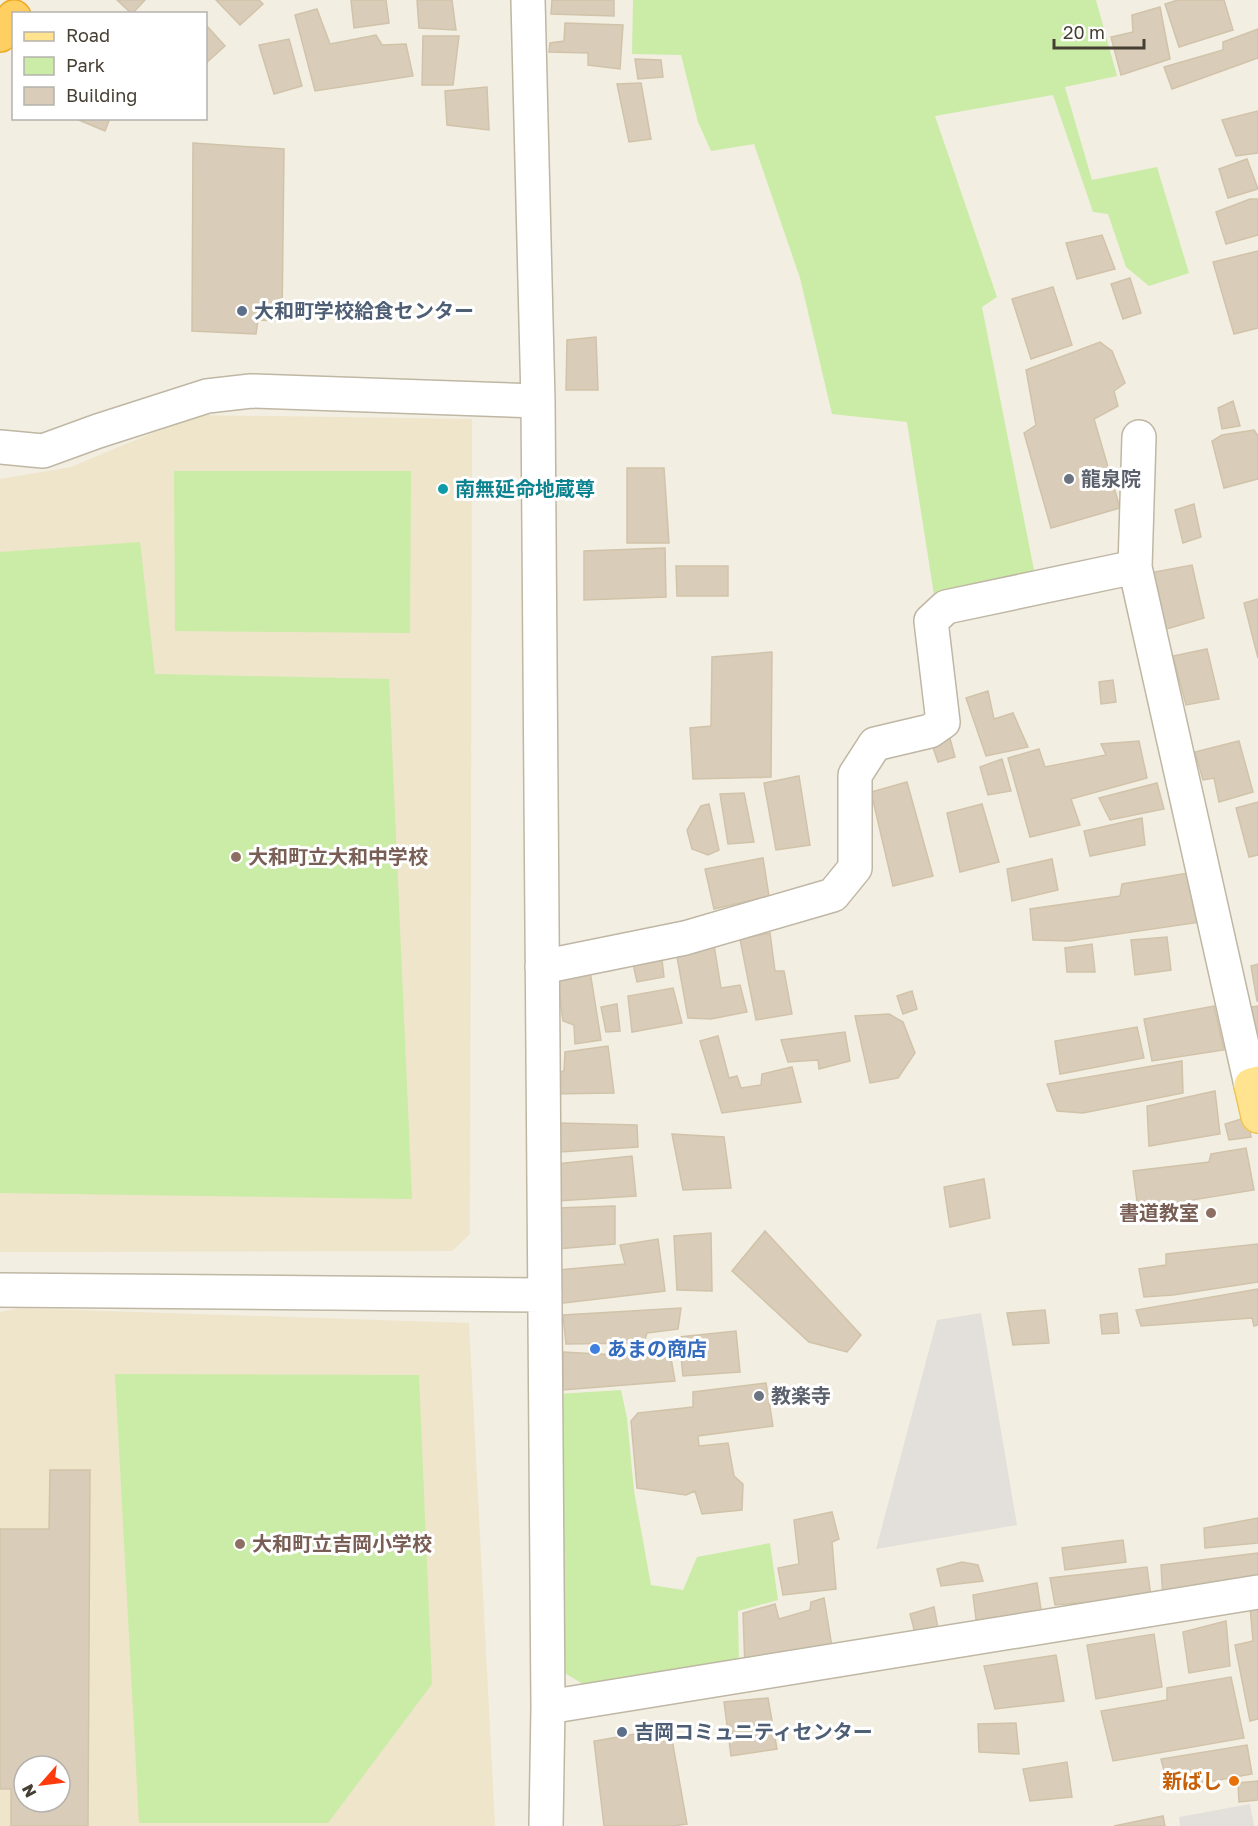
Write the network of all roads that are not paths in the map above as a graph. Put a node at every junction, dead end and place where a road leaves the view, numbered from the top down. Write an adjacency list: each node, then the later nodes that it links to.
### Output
1 (528, 0): 4 (street)
2 (12, 19): 3 (highway)
3 (0, 35)
4 (538, 401): 6 (street); 8 (street)
5 (1139, 437): 7 (street)
6 (0, 447)
7 (1135, 567): 8 (street); 9 (street)
8 (542, 967): 12 (street)
9 (1255, 1084): 10 (main road)
10 (1258, 1116)
11 (0, 1290): 12 (street)
12 (544, 1295): 14 (street)
13 (1258, 1592): 14 (street)
14 (548, 1707): 15 (street)
15 (546, 1826)

